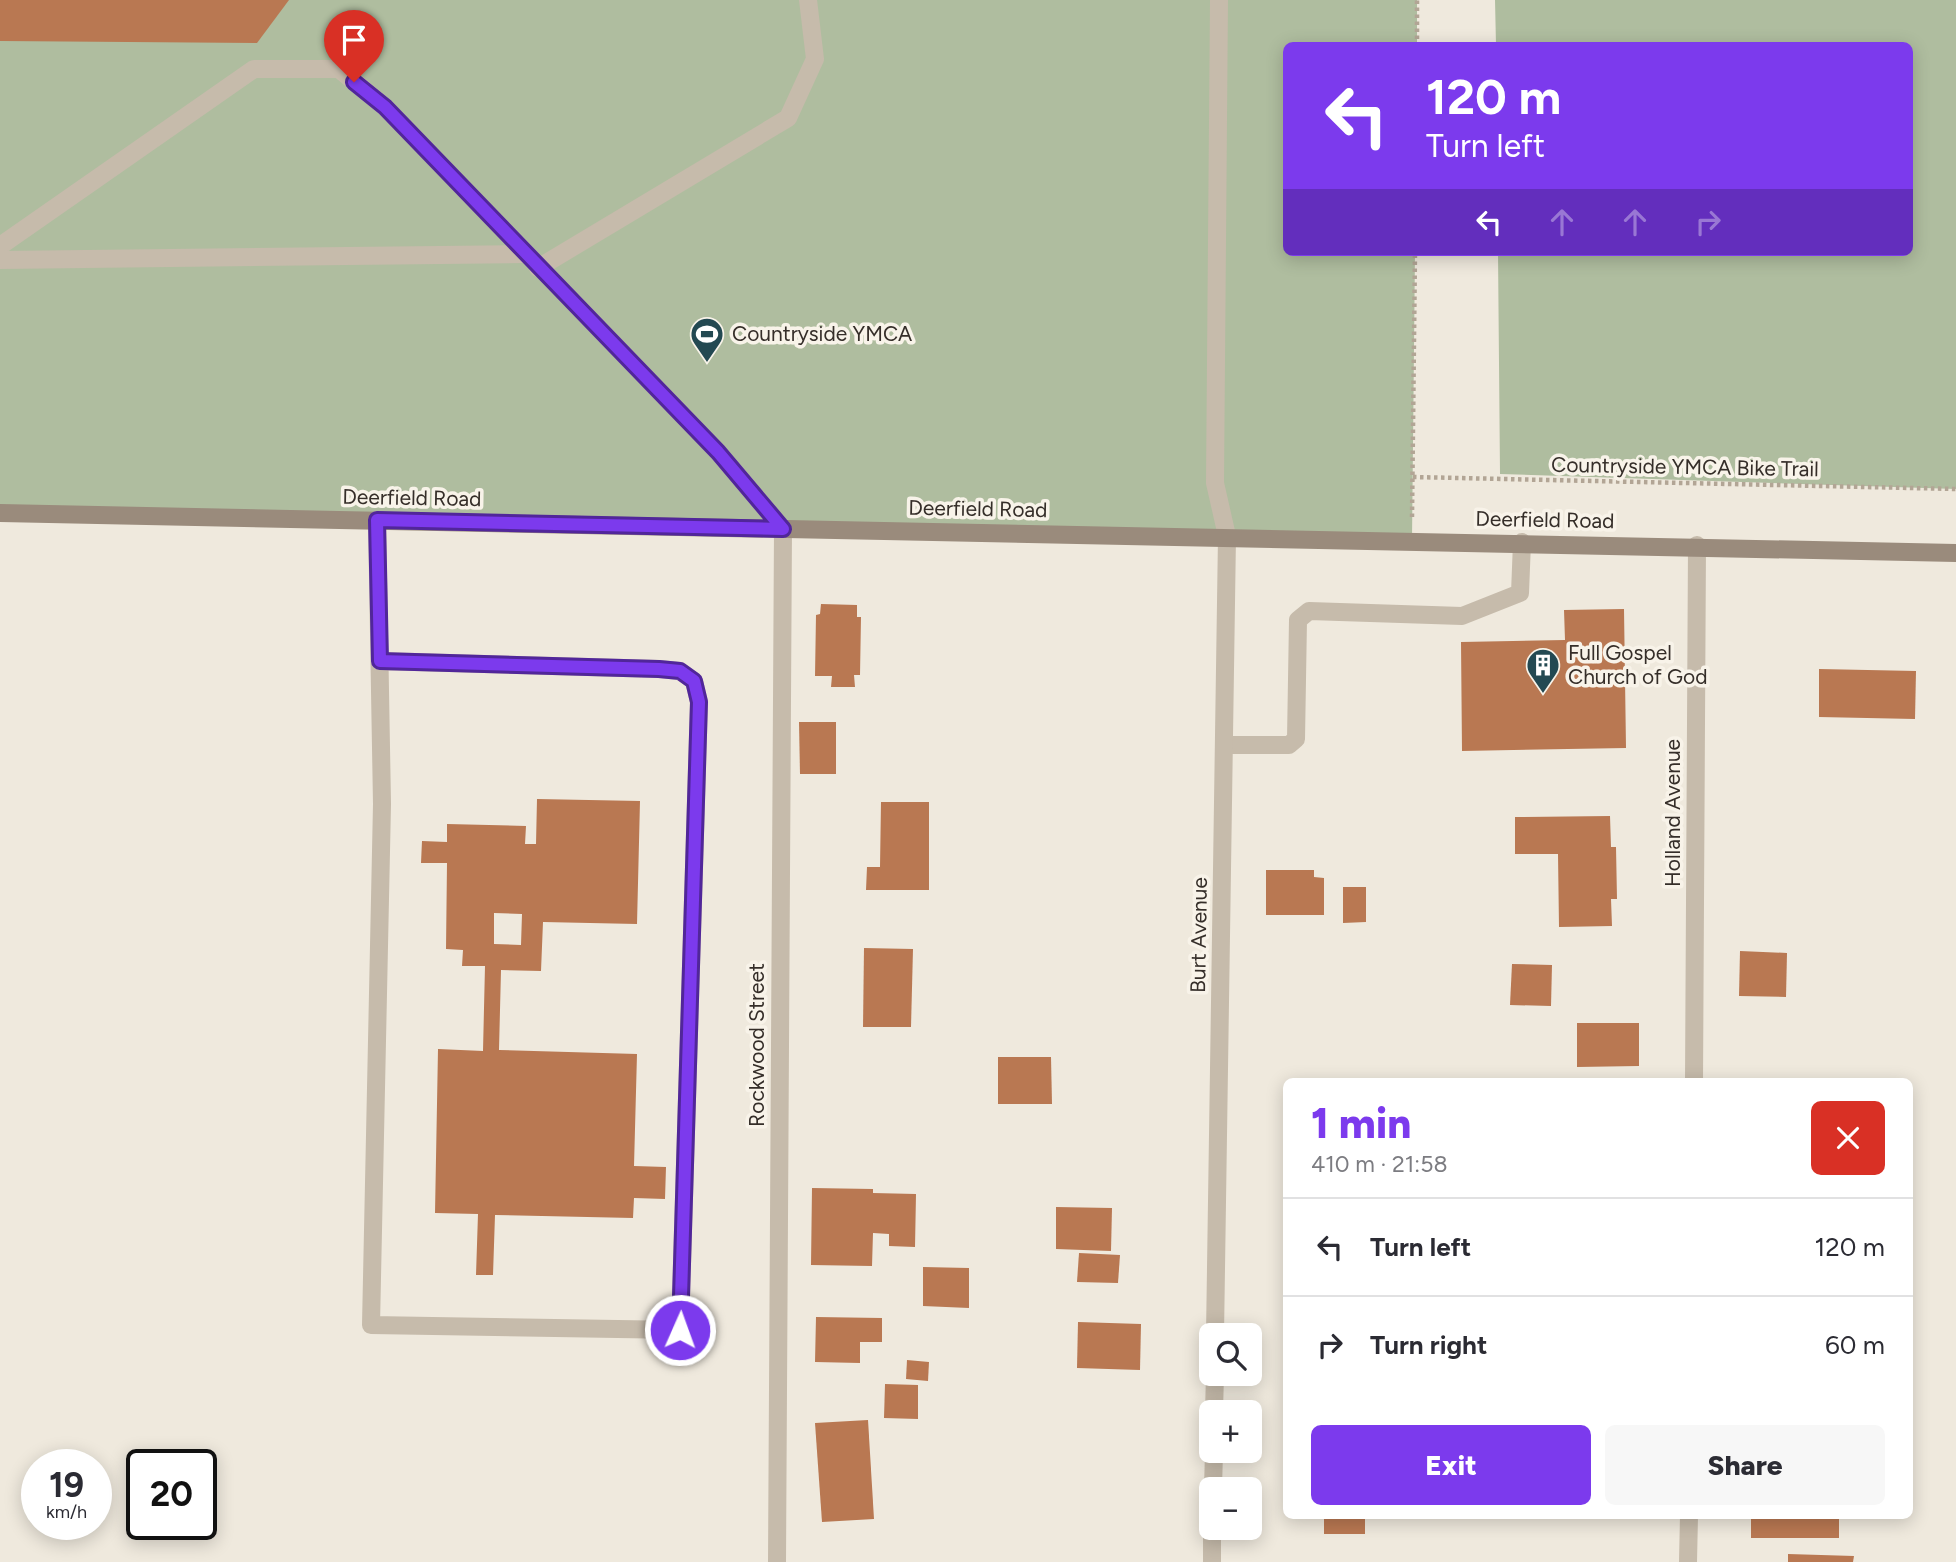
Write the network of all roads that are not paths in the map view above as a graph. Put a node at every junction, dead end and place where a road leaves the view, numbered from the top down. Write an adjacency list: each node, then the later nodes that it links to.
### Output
1 (808, 0): 6 (street)
2 (1219, 0): 10 (street, Burt Avenue)
3 (0, 246): 4 (street)
4 (525, 254): 5 (street); 6 (street)
5 (0, 260)
6 (538, 268): 9 (street)
7 (0, 513): 8 (street, Deerfield Road)
8 (377, 520): 9 (street, Deerfield Road); 14 (street)
9 (783, 529): 10 (street, Deerfield Road); 20 (street, Rockwood Street)
10 (1227, 536): 11 (street, Deerfield Road); 15 (street, Burt Avenue)
11 (1522, 542): 12 (street, Deerfield Road); 15 (street)
12 (1697, 545): 13 (street, Deerfield Road); 16 (street, Holland Avenue)
13 (1956, 553)
14 (380, 661): 14 (street)
15 (1224, 745): 17 (street, Burt Avenue)
16 (1694, 1078)
17 (1215, 1323)
18 (1689, 1519): 22 (street)
19 (1212, 1540): 21 (street)
20 (777, 1562)
21 (1212, 1562)
22 (1688, 1562)

